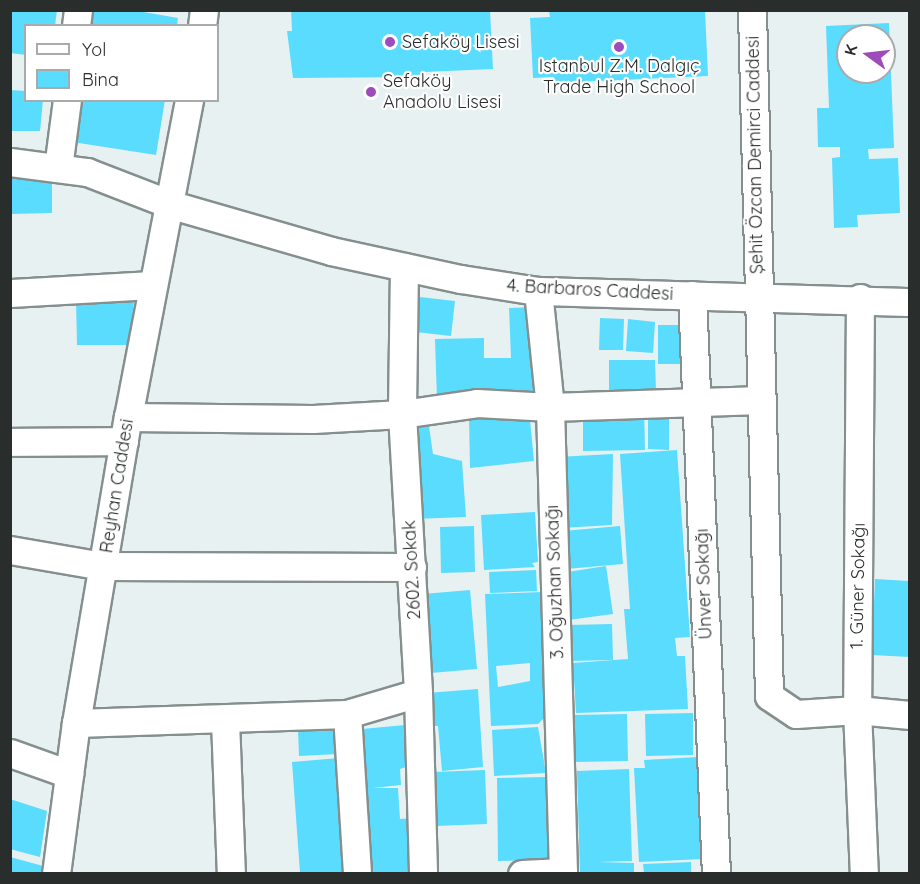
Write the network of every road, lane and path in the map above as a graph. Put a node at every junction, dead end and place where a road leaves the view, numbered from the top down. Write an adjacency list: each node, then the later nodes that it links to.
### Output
1 (752, 10): 13 (street, Şehit Özcan Demirci Caddesi)
2 (67, 102): 5 (street)
3 (189, 102): 6 (street, Reyhan Caddesi)
4 (10, 162): 5 (street, 4. Barbaros Caddesi)
5 (58, 168): 6 (street, 4. Barbaros Caddesi)
6 (172, 205): 7 (street, 4. Barbaros Caddesi); 8 (street, Reyhan Caddesi)
7 (404, 267): 9 (street, 4. Barbaros Caddesi); 18 (street, 2602. Sokak)
8 (152, 285): 10 (street); 19 (street, Reyhan Caddesi)
9 (538, 291): 11 (street, 4. Barbaros Caddesi); 17 (street, 3. Oğuzhan Sokağı)
10 (10, 292)
11 (692, 295): 13 (street, 4. Barbaros Caddesi); 16 (street, Ünver Sokağı)
12 (861, 298): 13 (street, 4. Barbaros Caddesi); 14 (street, 4. Barbaros Caddesi); 25 (street, 1. Güner Sokağı)
13 (759, 299): 15 (street, Şehit Özcan Demirci Caddesi)
14 (909, 302)
15 (762, 400): 16 (street); 25 (street, Şehit Özcan Demirci Caddesi)
16 (696, 402): 17 (street); 38 (street, Ünver Sokağı)
17 (550, 407): 18 (street); 37 (street, 3. Oğuzhan Sokağı)
18 (402, 414): 19 (street); 23 (street, 2602. Sokak)
19 (126, 429): 20 (street); 22 (street, Reyhan Caddesi)
20 (10, 442)
21 (10, 550): 22 (street)
22 (104, 566): 23 (street); 29 (street, Reyhan Caddesi)
23 (412, 567): 24 (street, 2602. Sokak)
24 (418, 693): 26 (street); 35 (street, 2602. Sokak)
25 (857, 710): 27 (street); 39 (street, 1. Güner Sokağı)
26 (347, 714): 28 (street); 34 (street)
27 (909, 715)
28 (225, 720): 29 (street); 33 (street)
29 (76, 723): 31 (street, Reyhan Caddesi)
30 (10, 753): 31 (street)
31 (69, 774): 32 (street, Reyhan Caddesi)
32 (57, 873)
33 (231, 873)
34 (357, 873)
35 (423, 873)
36 (522, 873): 37 (street)
37 (563, 873)
38 (716, 873)
39 (864, 873)

